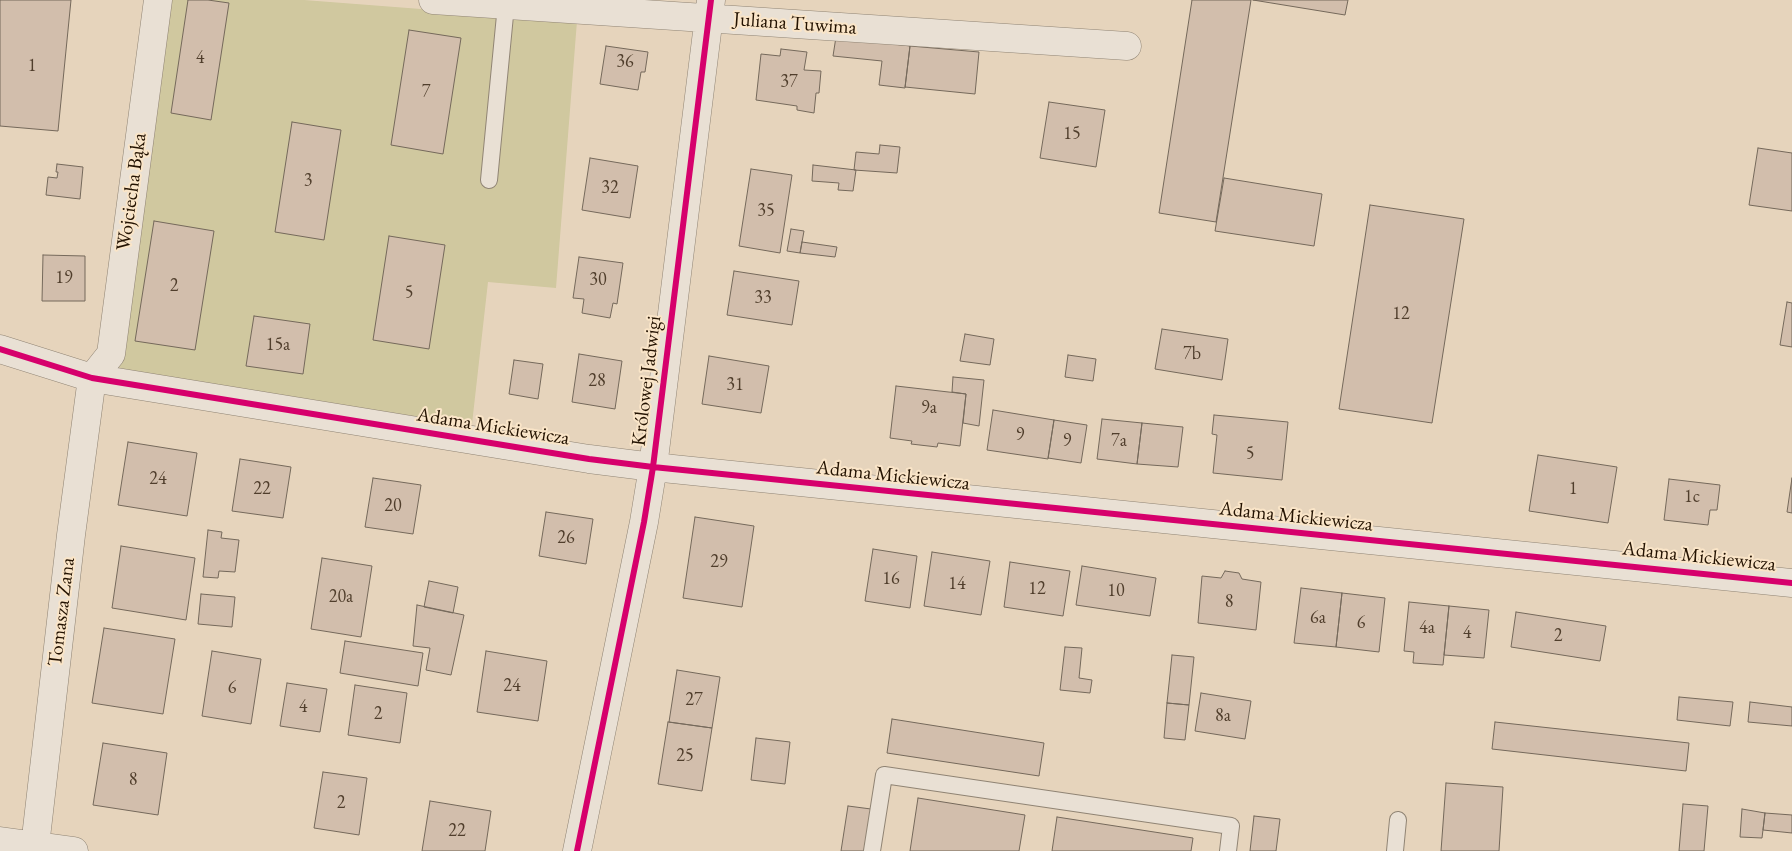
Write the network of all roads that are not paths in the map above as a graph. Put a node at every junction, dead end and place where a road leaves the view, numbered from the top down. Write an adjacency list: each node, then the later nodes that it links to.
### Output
1 (158, 0): 8 (street, Wojciecha Bąka)
2 (433, 0): 3 (street, Juliana Tuwima)
3 (506, 5): 4 (street, Juliana Tuwima); 6 (lane)
4 (710, 9): 5 (street, Juliana Tuwima); 9 (street, Królowej Jadwigi)
5 (1127, 46)
6 (488, 180)
7 (0, 349): 8 (street, Adama Mickiewicza)
8 (92, 378): 9 (street, Adama Mickiewicza); 13 (street, Tomasza Zana)
9 (653, 468): 10 (street, Adama Mickiewicza); 15 (street, Królowej Jadwigi)
10 (1792, 583)
11 (1398, 820): 18 (lane)
12 (0, 841): 13 (street)
13 (35, 846): 14 (street)
14 (74, 851)
15 (577, 851)
16 (872, 851): 17 (lane)
17 (1228, 851)
18 (1395, 851)

